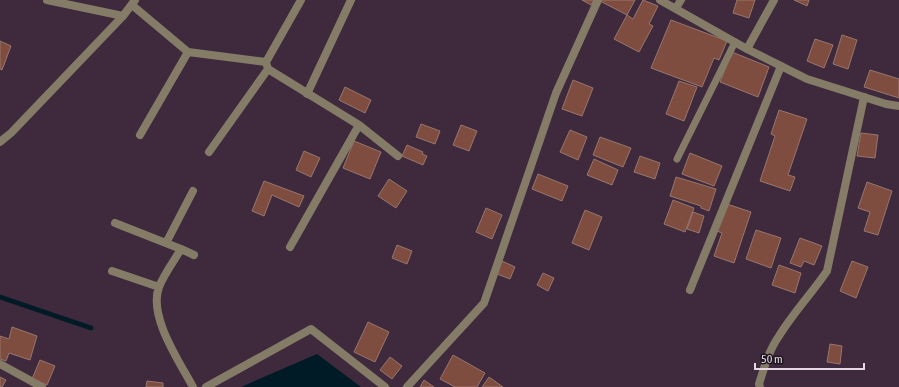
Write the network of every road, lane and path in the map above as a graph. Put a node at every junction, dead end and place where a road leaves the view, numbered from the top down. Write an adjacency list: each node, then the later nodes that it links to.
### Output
1 (47, 0): 10 (street)
2 (301, 0): 14 (street)
3 (351, 0): 16 (street)
4 (598, 0): 39 (street)
5 (660, 0): 9 (street)
6 (681, 0): 9 (street)
7 (774, 0): 12 (street)
8 (134, 2): 10 (street); 13 (street)
9 (676, 8): 11 (street)
10 (123, 16): 21 (street)
11 (735, 42): 12 (street); 24 (lane)
12 (747, 49): 15 (street)
13 (188, 52): 14 (street); 20 (street)
14 (267, 66): 16 (street); 22 (street)
15 (781, 66): 17 (street); 33 (street)
16 (307, 94): 19 (street)
17 (864, 97): 18 (street); 40 (street)
18 (899, 106)
19 (359, 125): 23 (street); 28 (street)
20 (140, 135)
21 (0, 142)
22 (209, 152)
23 (398, 156)
24 (677, 158)
25 (193, 191): 27 (street)
26 (115, 223): 27 (street)
27 (166, 243): 29 (street)
28 (290, 247)
29 (181, 249): 30 (street); 32 (street)
30 (194, 255)
31 (112, 271): 32 (street)
32 (159, 287): 36 (street)
33 (690, 290)
34 (0, 364): 35 (street)
35 (42, 387)
36 (193, 387)
37 (206, 387): 38 (street)
38 (385, 387)
39 (407, 387)
40 (760, 387)

